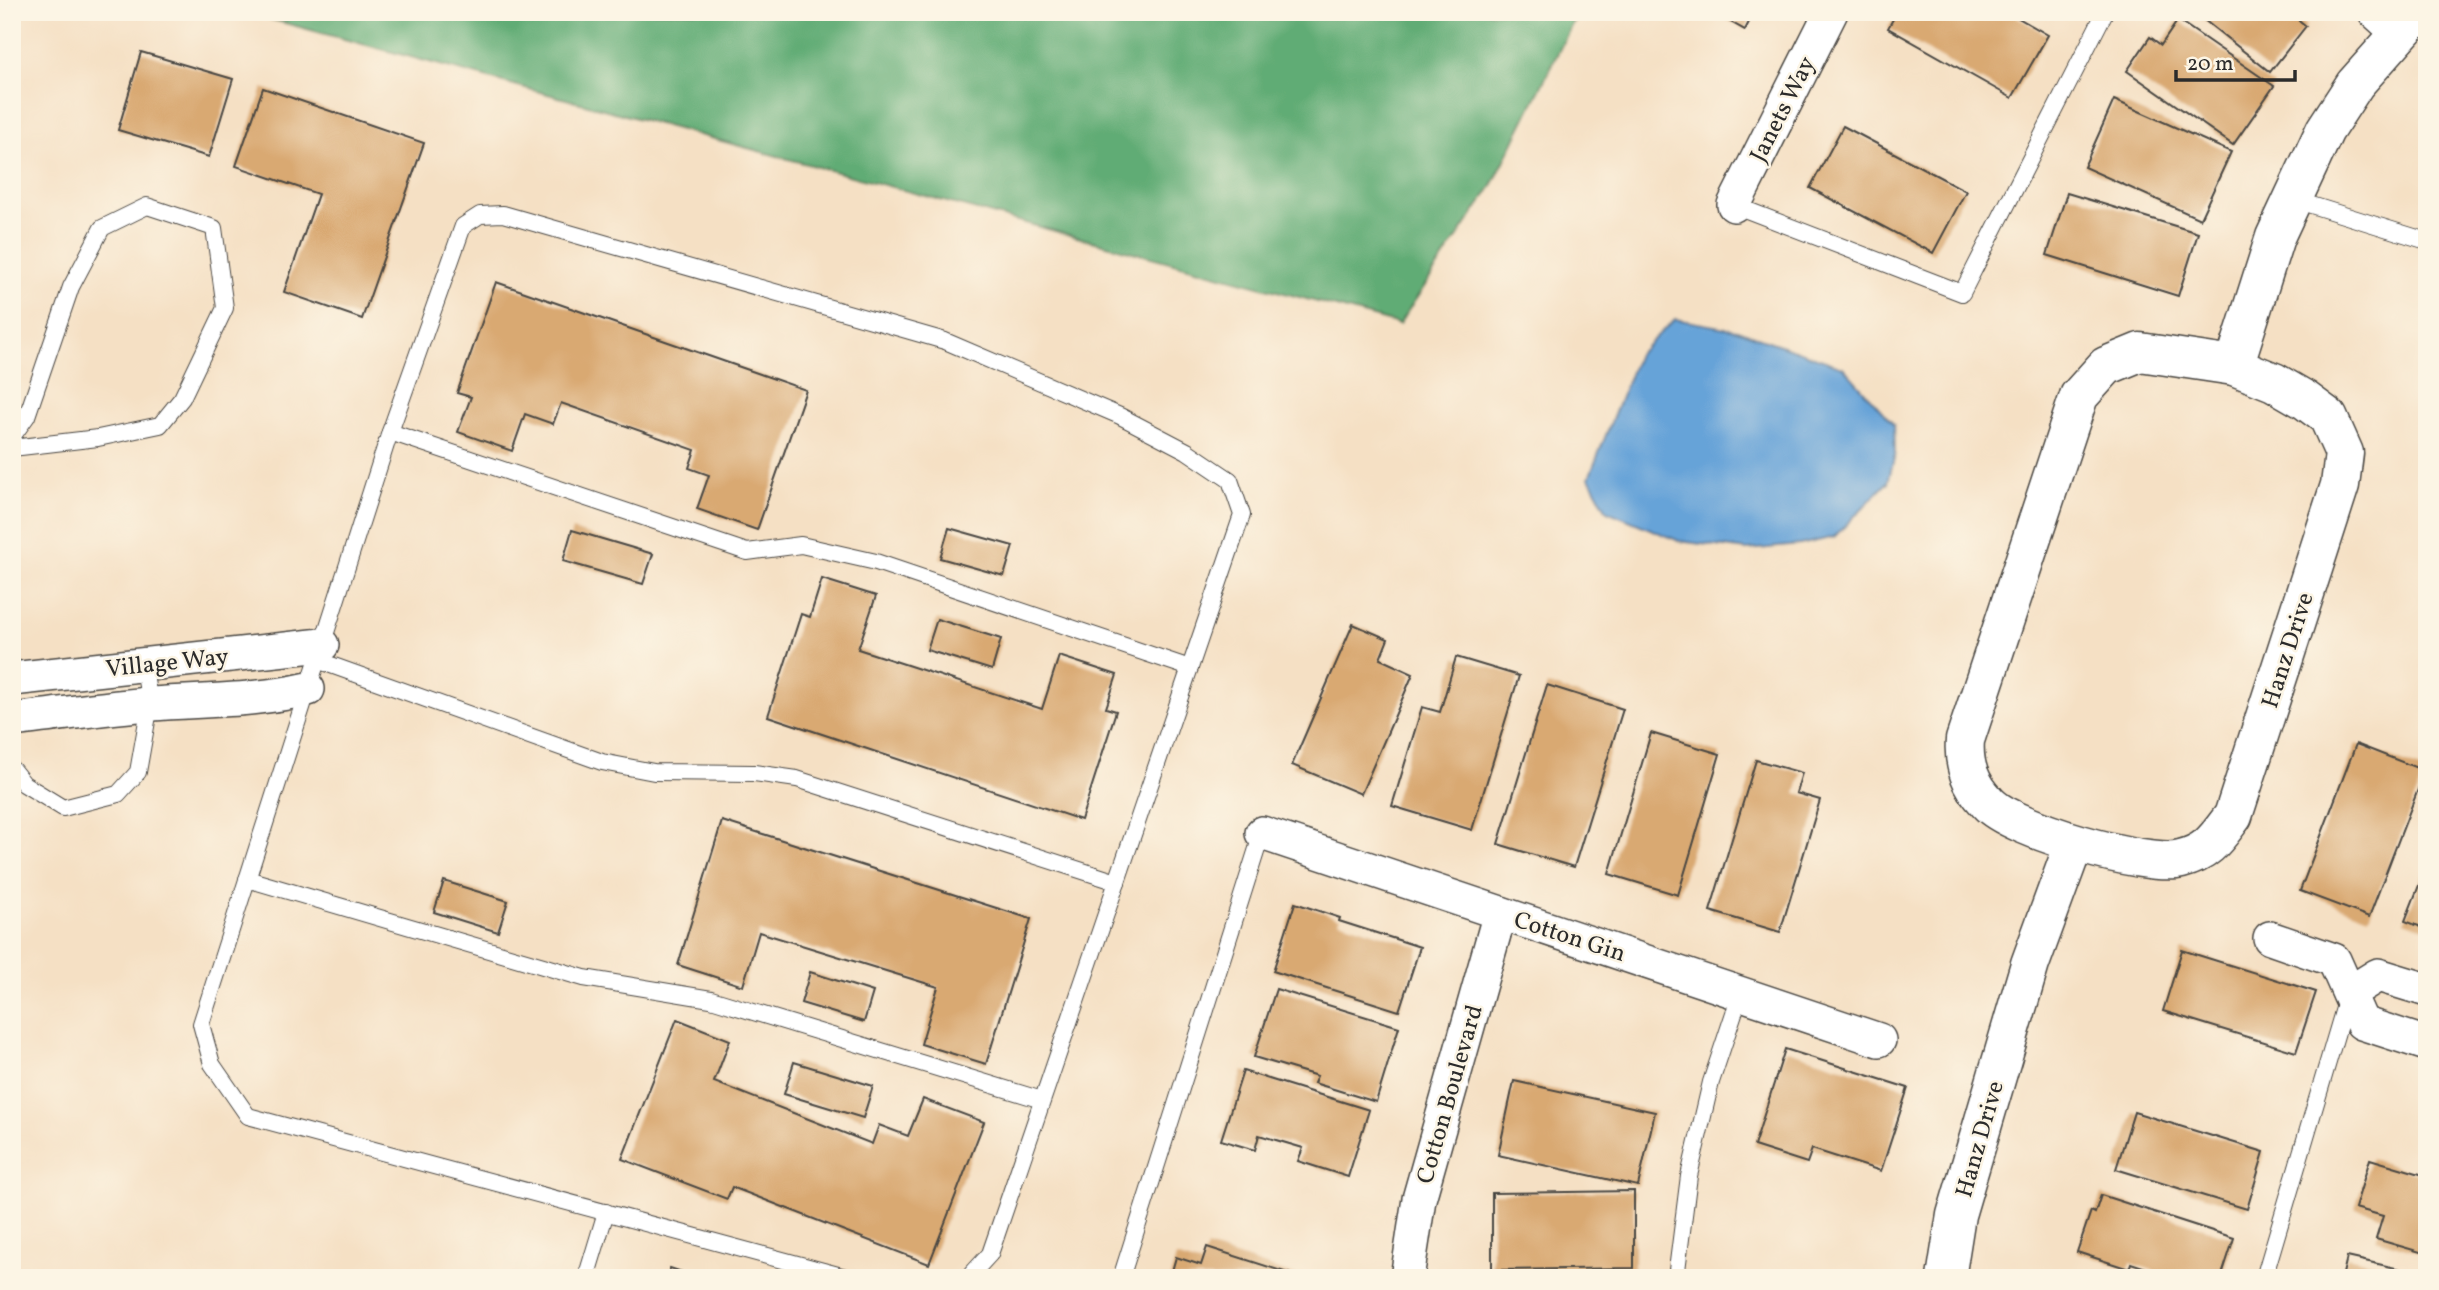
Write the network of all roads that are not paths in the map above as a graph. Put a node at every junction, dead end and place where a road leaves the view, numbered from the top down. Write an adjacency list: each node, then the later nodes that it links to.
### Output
1 (1831, 12): 5 (street, Janets Way)
2 (2105, 12): 5 (lane)
3 (2397, 19): 4 (street)
4 (2292, 199): 6 (lane); 7 (street)
5 (1734, 205)
6 (2427, 241)
7 (2234, 366): 19 (street, Hanz Drive); 19 (street, Hanz Drive)
8 (390, 432): 12 (lane); 13 (lane); 13 (lane)
9 (12, 437): 10 (lane)
10 (12, 448)
11 (143, 663): 12 (street, Village Way); 14 (street, Village Way); 15 (lane)
12 (316, 665): 15 (street, Village Way); 20 (lane); 21 (lane)
13 (1190, 668): 21 (lane)
14 (12, 679)
15 (150, 704): 16 (street, Village Way); 17 (lane)
16 (12, 720)
17 (12, 769)
18 (1262, 833): 22 (street, Cotton Gin); 34 (lane)
19 (2074, 844): 37 (street, Hanz Drive)
20 (247, 879): 29 (lane); 30 (lane)
21 (1117, 882): 29 (lane)
22 (1500, 914): 25 (street, Cotton Gin); 35 (street, Cotton Boulevard)
23 (2270, 938): 26 (street)
24 (2427, 990): 26 (street)
25 (1741, 992): 27 (street, Cotton Gin); 36 (lane)
26 (2349, 993): 28 (street); 38 (lane)
27 (1879, 1040)
28 (2427, 1044)
29 (1042, 1100): 33 (lane)
30 (606, 1212): 31 (lane); 32 (lane)
31 (586, 1278)
32 (849, 1278)
33 (968, 1278)
34 (1121, 1278)
35 (1407, 1278)
36 (1676, 1278)
37 (1947, 1278)
38 (2264, 1278)

